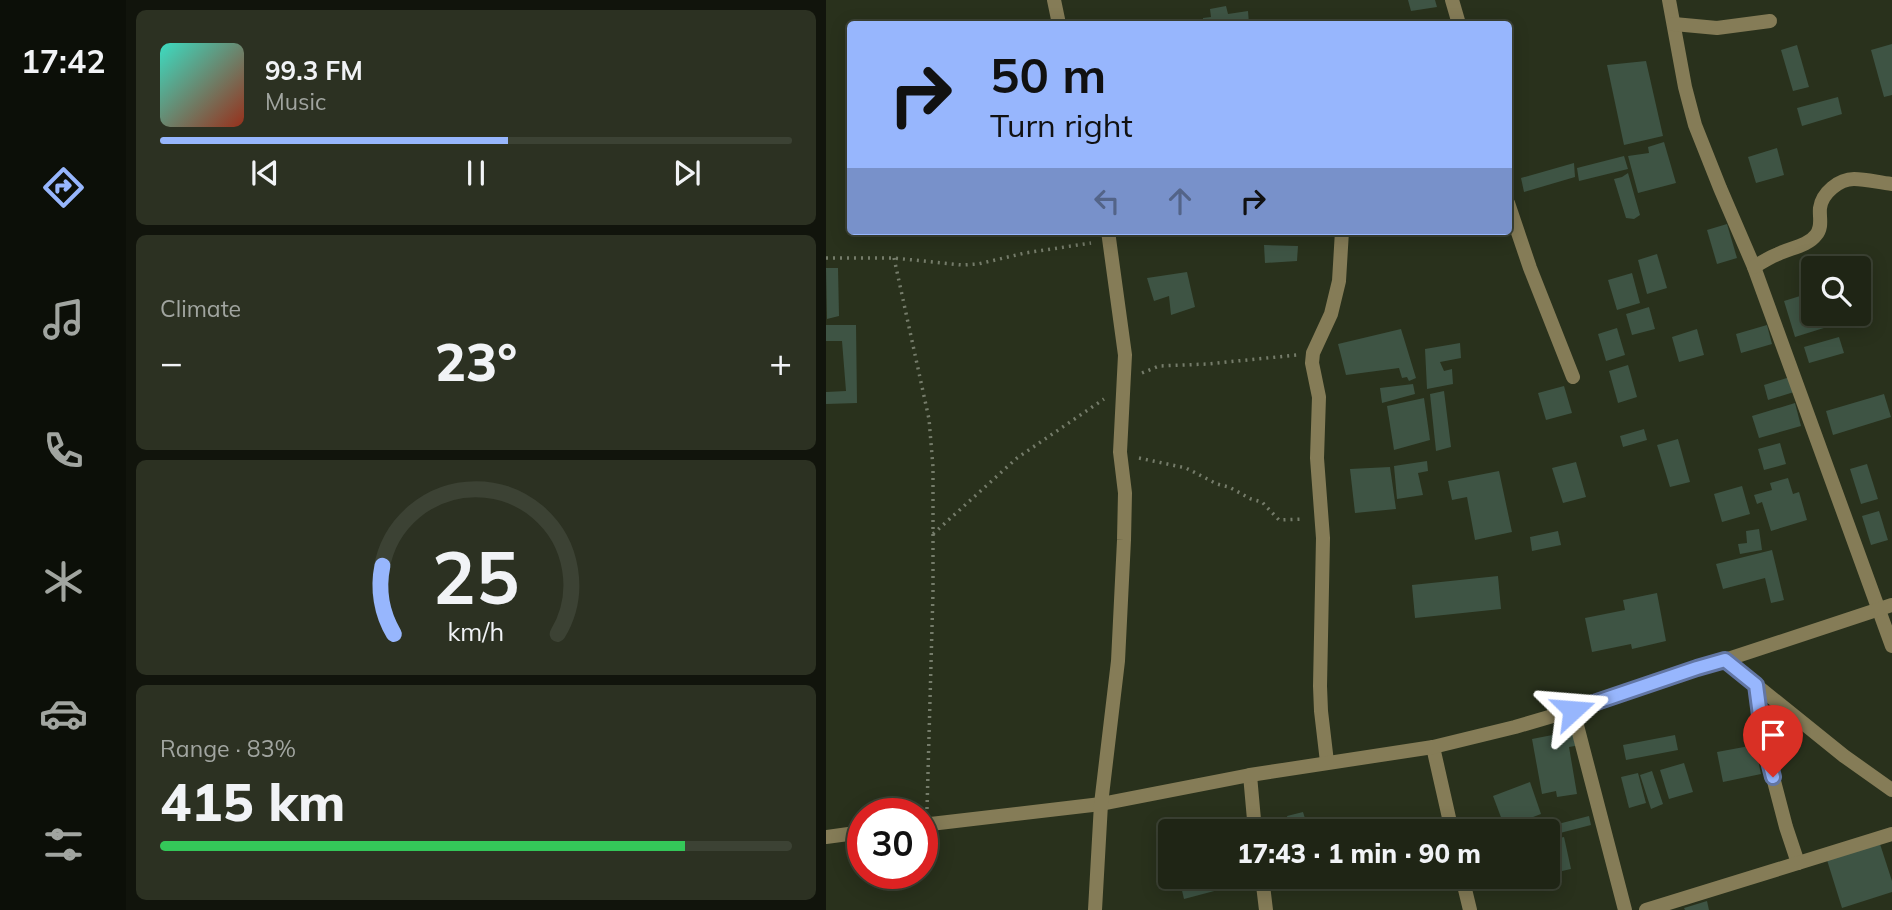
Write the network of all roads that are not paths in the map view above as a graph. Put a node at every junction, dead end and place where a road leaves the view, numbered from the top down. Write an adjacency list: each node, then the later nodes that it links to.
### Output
1 (1054, 0): 4 (street)
2 (1452, 0): 5 (street)
3 (1670, 0): 7 (street)
4 (1058, 21)
5 (1458, 21)
6 (1770, 22): 7 (street)
7 (1674, 24): 12 (street)
8 (1892, 184): 12 (street)
9 (1512, 215): 13 (street)
10 (1109, 235): 23 (street)
11 (1342, 235): 20 (street)
12 (1754, 267): 14 (street)
13 (1573, 377)
14 (1886, 607): 15 (street); 16 (street)
15 (1892, 646)
16 (1725, 660): 17 (street); 18 (street)
17 (1756, 685): 22 (street); 30 (street)
18 (1573, 710): 19 (street); 36 (street)
19 (1433, 747): 20 (street); 25 (street)
20 (1327, 762): 21 (street)
21 (1250, 775): 23 (street); 24 (street)
22 (1892, 790)
23 (1101, 804): 26 (street); 33 (street)
24 (1254, 819)
25 (1449, 819)
26 (938, 823)
27 (847, 834): 29 (street)
28 (1892, 834): 30 (street)
29 (826, 836)
30 (1798, 863): 37 (street)
31 (1263, 889): 34 (street)
32 (1465, 889): 35 (street)
33 (1094, 910)
34 (1266, 910)
35 (1470, 910)
36 (1625, 910)
37 (1646, 910)

